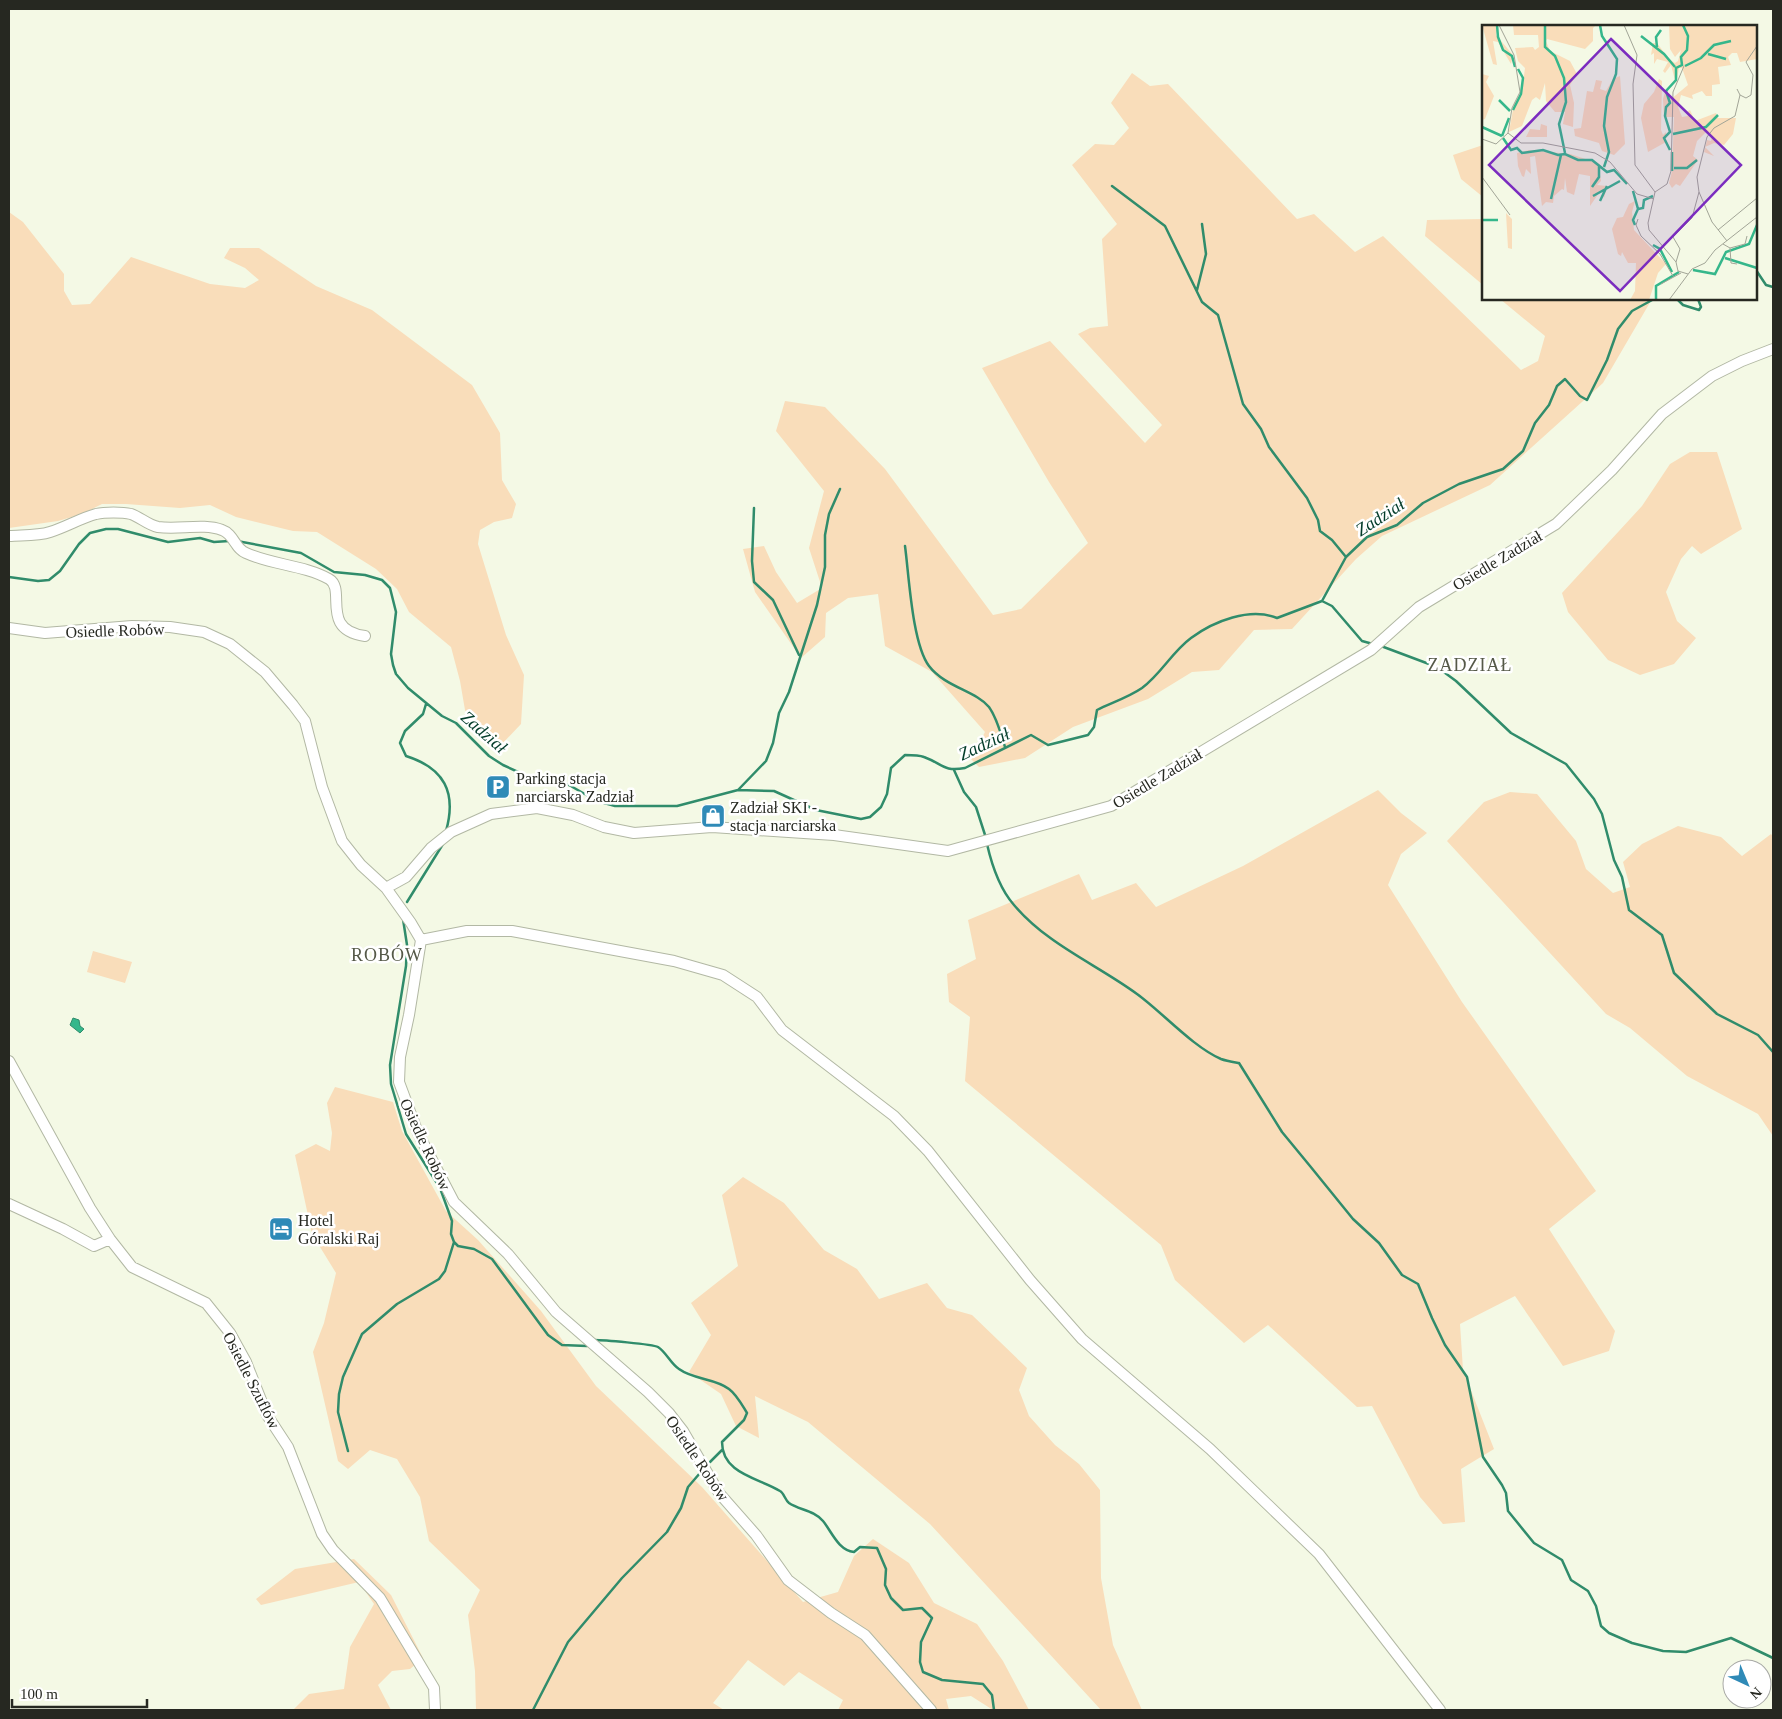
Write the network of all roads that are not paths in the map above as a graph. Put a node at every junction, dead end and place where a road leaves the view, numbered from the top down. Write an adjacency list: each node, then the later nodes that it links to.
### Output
1 (1773, 350): 5 (street, Osiedle Zadział)
2 (9, 536): 4 (street)
3 (9, 628): 5 (street, Osiedle Robów)
4 (365, 636)
5 (386, 888): 6 (street, Osiedle Robów)
6 (421, 940): 11 (street, Osiedle Robów); 12 (street)
7 (9, 1061): 9 (street, Osiedle Szuflów)
8 (9, 1204): 9 (street)
9 (110, 1239): 10 (street, Osiedle Szuflów)
10 (435, 1710)
11 (931, 1710)
12 (1440, 1710)

